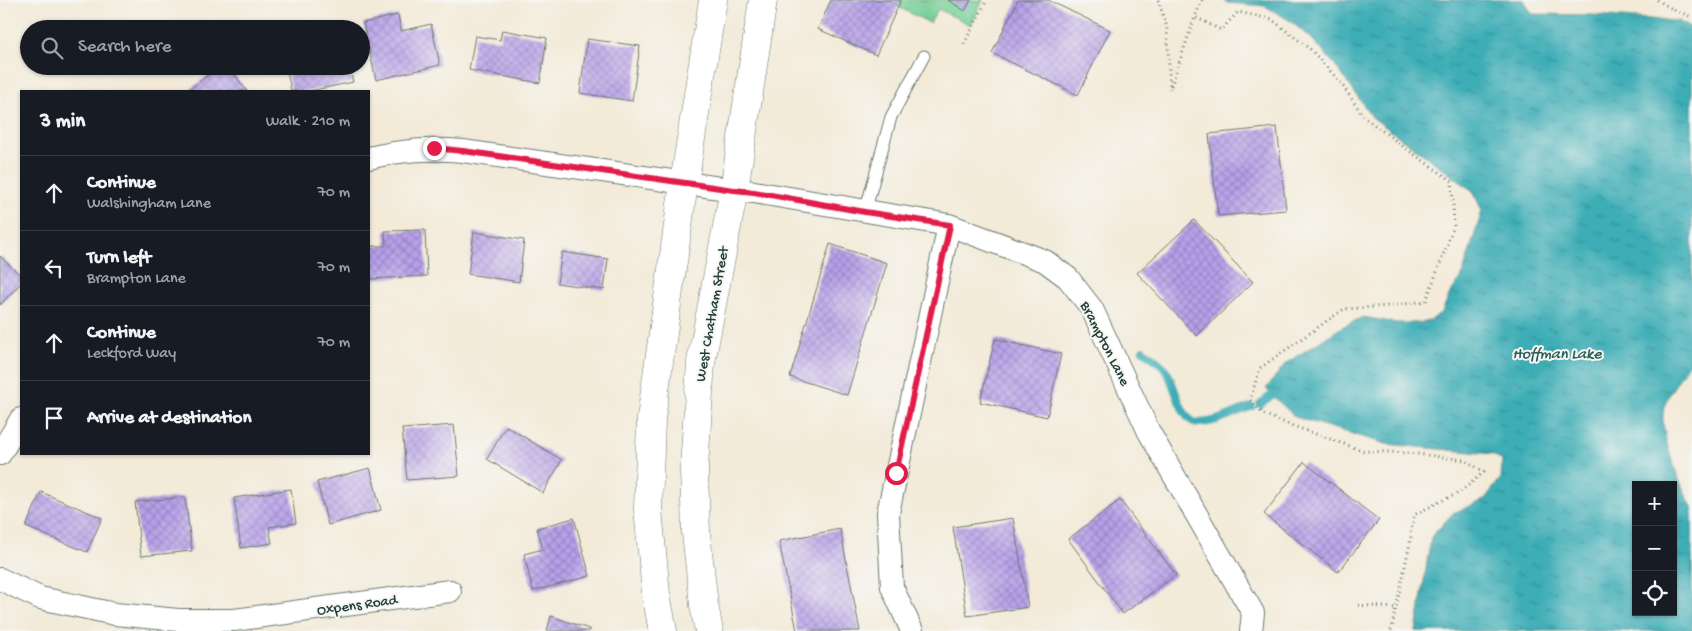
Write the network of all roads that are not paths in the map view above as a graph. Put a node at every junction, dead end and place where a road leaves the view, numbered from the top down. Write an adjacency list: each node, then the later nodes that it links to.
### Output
1 (713, 0): 5 (street)
2 (763, 0): 6 (street, West Chatham Street)
3 (924, 56): 7 (lane)
4 (370, 158): 5 (street, Brampton Lane)
5 (684, 183): 6 (street, Brampton Lane); 14 (street)
6 (734, 190): 7 (street, Brampton Lane); 15 (street, West Chatham Street)
7 (865, 212): 8 (street, Brampton Lane)
8 (950, 225): 16 (street); 17 (street, Brampton Lane)
9 (20, 421): 10 (street)
10 (0, 454)
11 (0, 579): 13 (street, Oxpens Road)
12 (450, 592): 13 (street, Oxpens Road)
13 (235, 626)
14 (663, 631)
15 (709, 631)
16 (912, 631)
17 (1251, 631)

